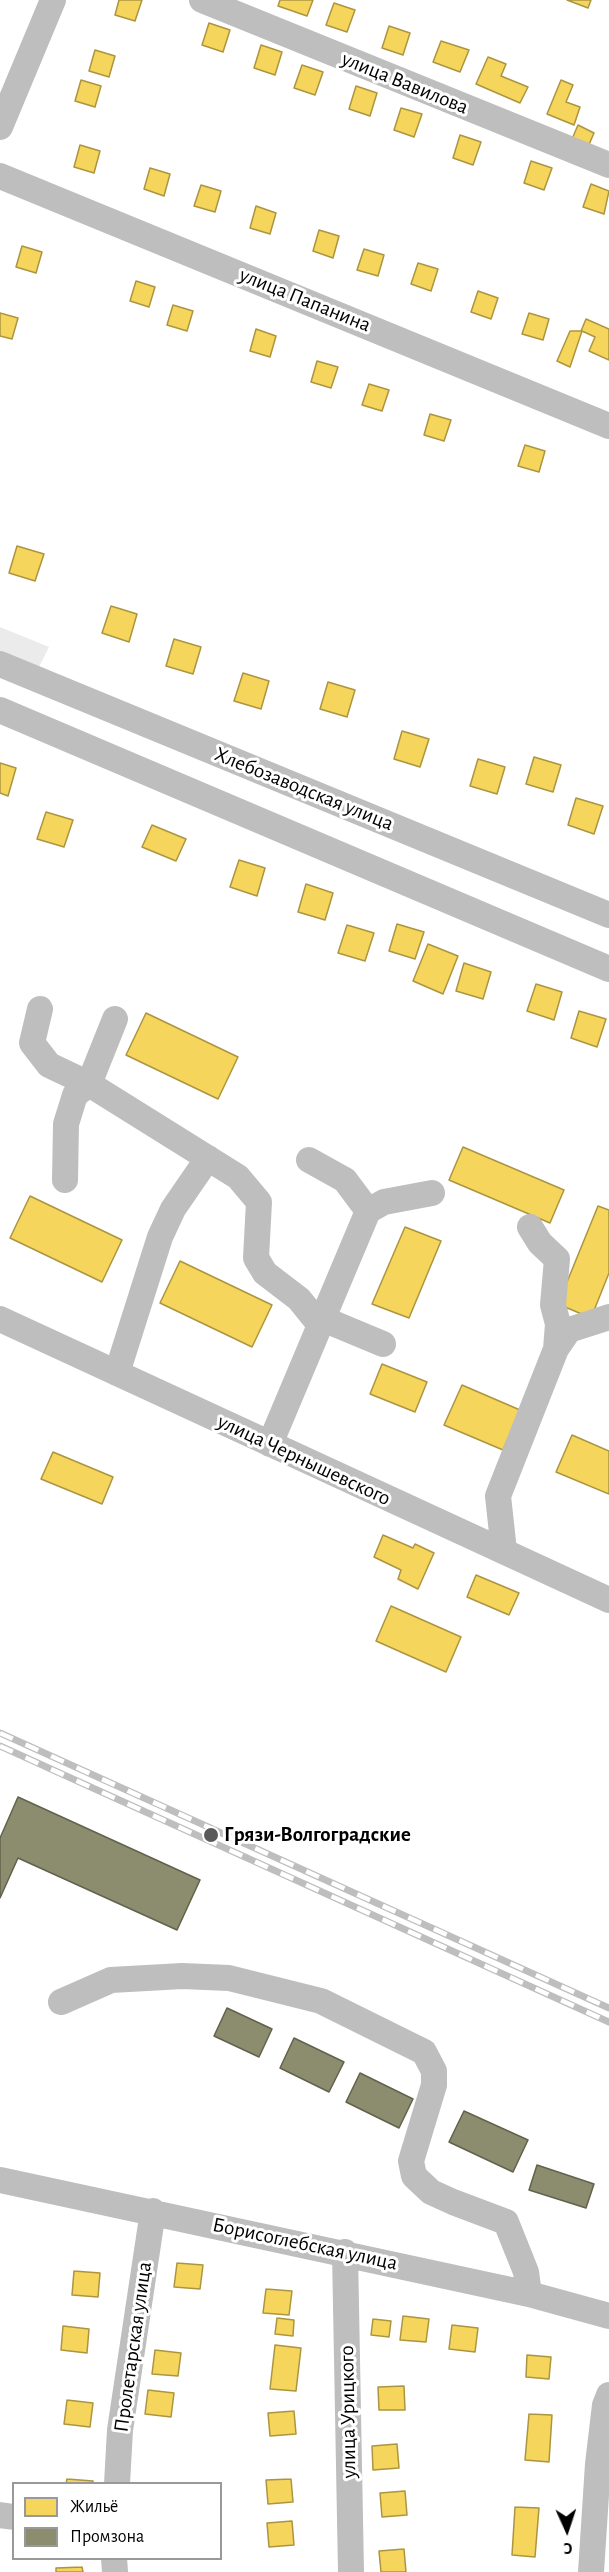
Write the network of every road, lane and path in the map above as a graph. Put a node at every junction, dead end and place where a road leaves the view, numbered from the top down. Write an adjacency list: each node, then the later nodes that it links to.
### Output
1 (53, 0): 4 (street)
2 (202, 0): 3 (street, улица Вавилова)
3 (237, 7): 5 (street, улица Вавилова)
4 (0, 127)
5 (609, 165)
6 (0, 176): 7 (street, улица Папанина)
7 (609, 426)
8 (0, 664): 10 (street, Хлебозаводская улица)
9 (0, 710): 11 (street)
10 (609, 915)
11 (609, 969)
12 (40, 1009): 14 (street)
13 (115, 1019): 14 (street)
14 (89, 1084): 15 (street); 17 (street)
15 (208, 1158): 23 (street); 26 (street)
16 (309, 1160): 19 (street)
17 (65, 1180)
18 (432, 1193): 19 (street)
19 (368, 1211): 23 (street)
20 (530, 1227): 25 (street)
21 (609, 1317): 25 (street)
22 (0, 1319): 26 (street, улица Чернышевского)
23 (321, 1322): 24 (street); 27 (street)
24 (383, 1344)
25 (556, 1349): 28 (street)
26 (117, 1373): 27 (street, улица Чернышевского)
27 (270, 1444): 28 (street, улица Чернышевского)
28 (504, 1551): 29 (street, улица Чернышевского)
29 (609, 1600)
30 (61, 2002): 34 (street)
31 (0, 2180): 32 (street, Борисоглебская улица)
32 (153, 2211): 33 (street, Борисоглебская улица); 38 (street, Пролетарская улица)
33 (345, 2252): 34 (street, Борисоглебская улица); 39 (street, улица Урицкого)
34 (529, 2294): 35 (street, Борисоглебская улица)
35 (604, 2318)
36 (609, 2395): 37 (street)
37 (604, 2457): 40 (street)
38 (117, 2482)
39 (351, 2572)
40 (591, 2572)

